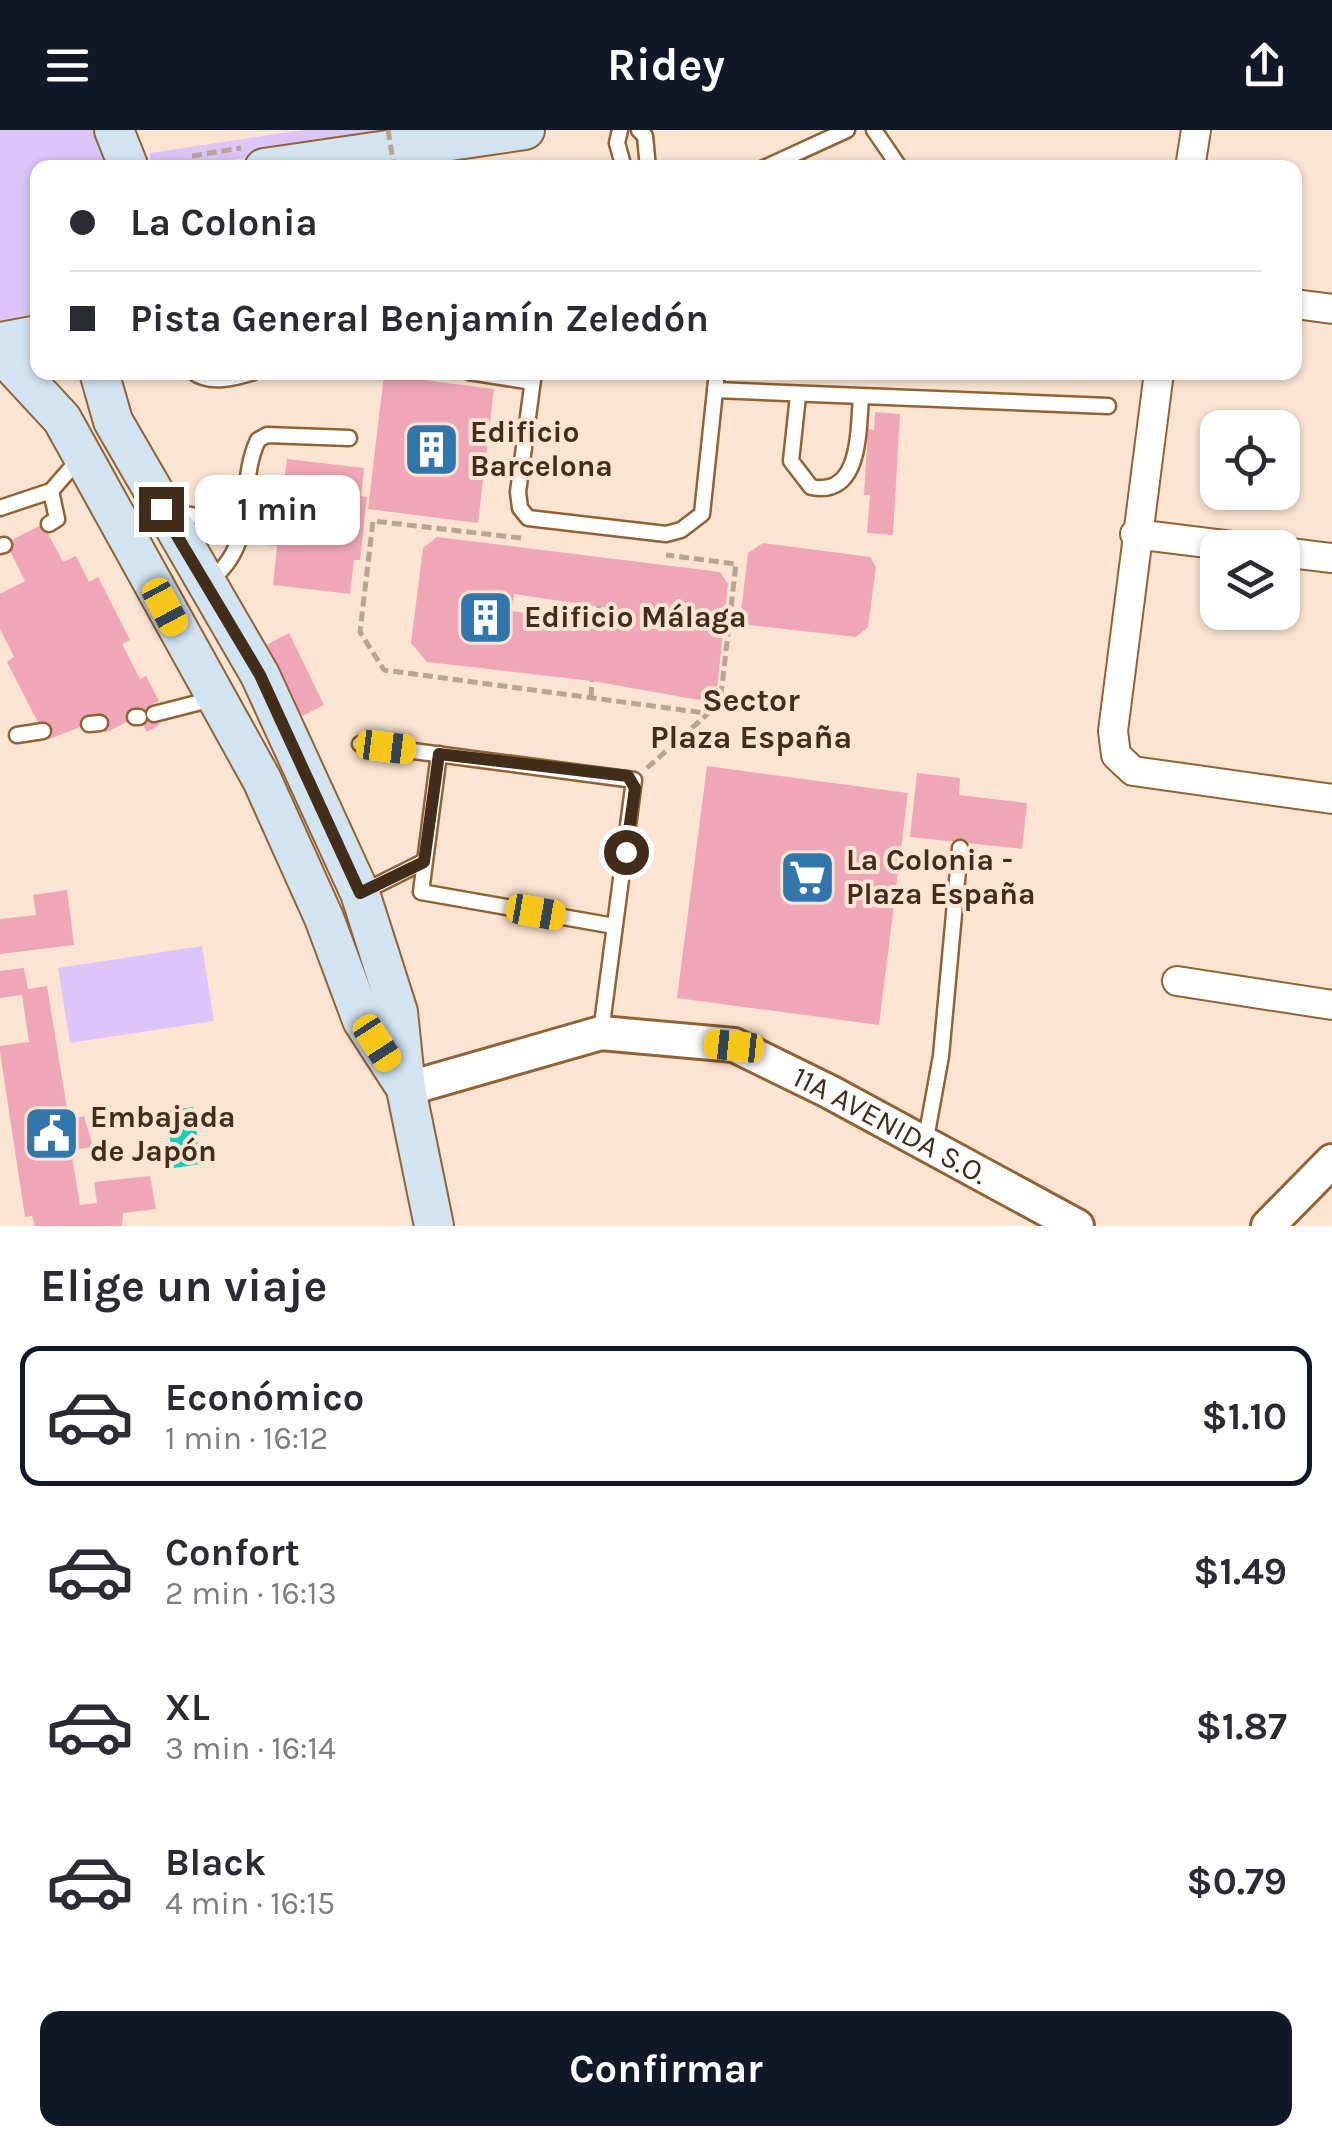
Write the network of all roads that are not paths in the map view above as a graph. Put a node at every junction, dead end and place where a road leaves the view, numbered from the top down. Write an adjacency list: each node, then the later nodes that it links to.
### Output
1 (114, 130): 8 (main road)
2 (526, 130): 9 (main road)
3 (620, 130): 10 (lane)
4 (638, 130): 11 (lane)
5 (846, 130): 12 (lane)
6 (874, 130): 13 (lane)
7 (1196, 130): 14 (street)
8 (126, 160)
9 (338, 160)
10 (622, 160)
11 (647, 160)
12 (781, 160)
13 (895, 160)
14 (1191, 160)
15 (1302, 305): 16 (street)
16 (1332, 309)
17 (30, 336): 18 (main road)
18 (0, 342)
19 (0, 352): 29 (main road)
20 (101, 380): 32 (main road)
21 (533, 380): 24 (lane)
22 (716, 380): 24 (lane)
23 (1158, 380): 35 (street)
24 (715, 390): 25 (lane)
25 (798, 396): 26 (lane); 26 (lane)
26 (861, 398): 27 (lane)
27 (1108, 406)
28 (349, 438): 34 (lane)
29 (82, 454): 30 (lane); 40 (main road)
30 (51, 491): 31 (lane); 33 (lane)
31 (0, 508)
32 (161, 509): 34 (lane); 39 (main road)
33 (49, 524)
34 (246, 524): 39 (lane)
35 (1135, 534): 36 (street); 46 (street)
36 (1200, 542)
37 (1300, 554): 38 (street)
38 (1332, 558)
39 (206, 584): 49 (main road)
40 (214, 699): 41 (lane); 54 (main road)
41 (143, 716)
42 (42, 731): 43 (lane)
43 (17, 735)
44 (360, 744): 45 (lane)
45 (439, 754): 48 (lane); 50 (lane)
46 (1332, 800)
47 (960, 848): 55 (lane)
48 (424, 862): 49 (lane); 50 (lane)
49 (360, 893): 54 (main road)
50 (614, 926): 53 (lane)
51 (1177, 981): 52 (street)
52 (1332, 1005)
53 (601, 1032): 54 (street, 11A AVENIDA S.O.); 55 (street, 11A AVENIDA S.O.)
54 (406, 1089): 57 (main road)
55 (925, 1145): 58 (street, 11A AVENIDA S.O.)
56 (1332, 1161): 59 (street)
57 (434, 1226)
58 (1077, 1226)
59 (1268, 1226)

